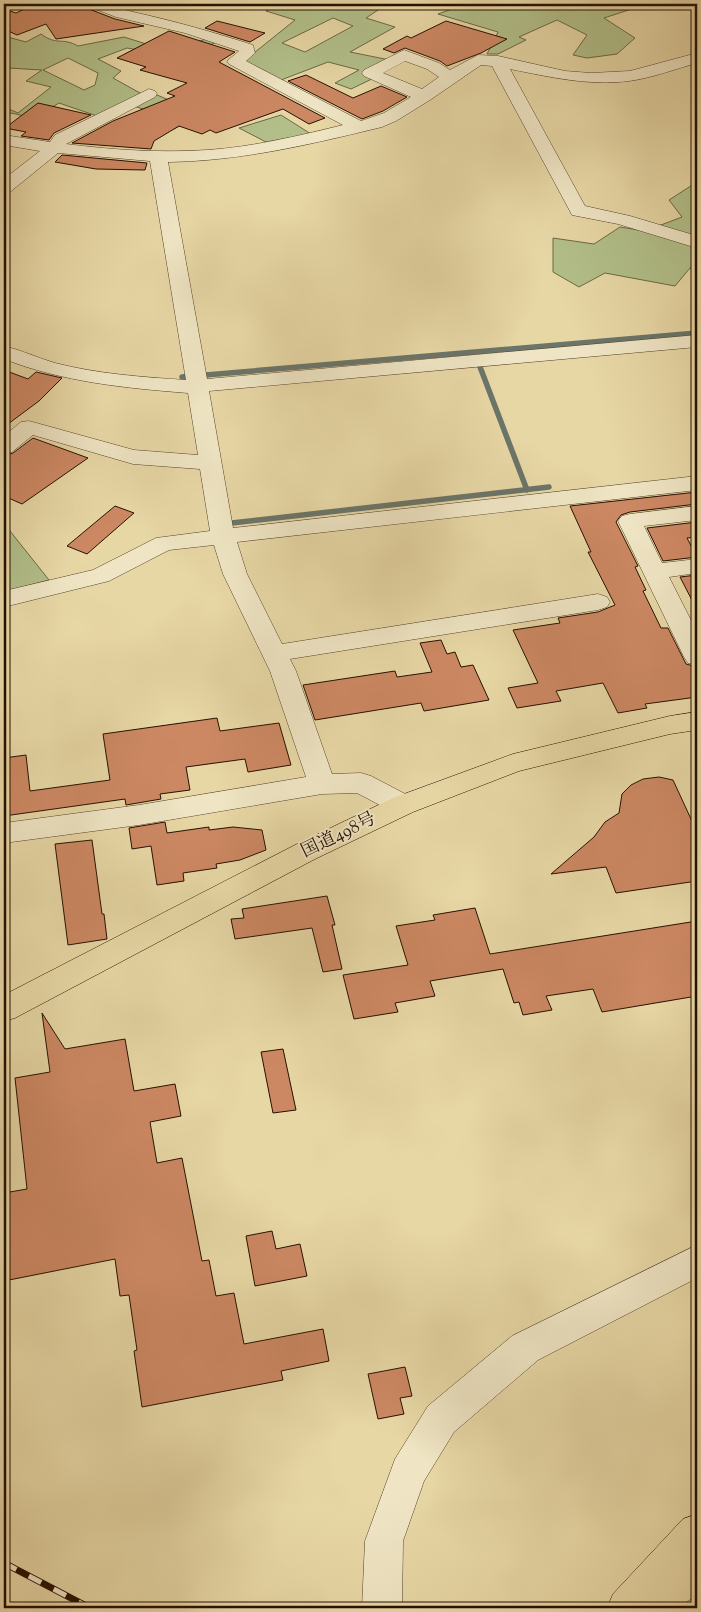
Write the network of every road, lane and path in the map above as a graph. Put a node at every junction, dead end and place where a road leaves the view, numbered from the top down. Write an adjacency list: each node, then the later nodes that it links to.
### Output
1 (95, 4): 7 (street)
2 (697, 58): 3 (street)
3 (498, 61): 4 (street); 12 (street)
4 (450, 77): 6 (street); 6 (street)
5 (148, 94): 9 (street)
6 (424, 96): 7 (street)
7 (359, 126): 10 (street)
8 (4, 140): 9 (street)
9 (54, 148): 10 (street); 11 (street)
10 (158, 155): 15 (street)
11 (4, 188)
12 (697, 242)
13 (697, 341): 15 (street)
14 (4, 352): 15 (street)
15 (197, 380): 17 (street)
16 (4, 447): 17 (street)
17 (211, 463): 20 (street)
18 (697, 483): 20 (street)
19 (697, 513): 22 (street)
20 (222, 536): 23 (street); 25 (street)
21 (697, 566): 22 (street)
22 (655, 571): 26 (street)
23 (4, 599)
24 (598, 602): 25 (street)
25 (274, 653): 28 (street)
26 (697, 657)
27 (697, 721): 29 (highway, 国道498号)
28 (322, 784): 29 (street); 30 (street)
29 (403, 804): 31 (highway, 国道498号)
30 (4, 833)
31 (4, 1009)
32 (697, 1261): 35 (street)
33 (697, 1533): 36 (highway)
34 (697, 1570): 37 (highway)
35 (382, 1608)
36 (627, 1608)
37 (647, 1608)

